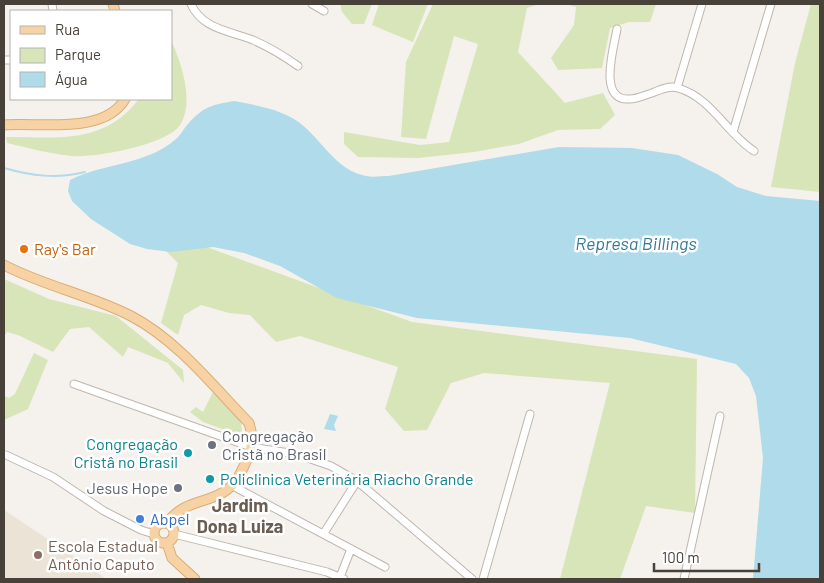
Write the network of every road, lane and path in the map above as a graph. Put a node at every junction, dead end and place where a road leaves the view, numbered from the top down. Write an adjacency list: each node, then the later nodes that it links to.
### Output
1 (190, 4): 7 (street)
2 (312, 4): 5 (street)
3 (702, 4): 8 (street)
4 (771, 4): 11 (street)
5 (324, 11)
6 (617, 28): 8 (street)
7 (298, 66)
8 (677, 88): 11 (street)
9 (124, 100): 10 (main road)
10 (4, 125)
11 (733, 132): 12 (street)
12 (754, 151)
13 (4, 265): 17 (main road)
14 (74, 384): 17 (street)
15 (530, 414): 31 (street)
16 (720, 416): 32 (street)
17 (251, 448): 19 (street); 20 (main road)
18 (6, 455): 23 (street)
19 (357, 481): 22 (street); 30 (street)
20 (232, 485): 21 (main road); 22 (street)
21 (167, 524): 23 (main road); 24 (main road)
22 (324, 533): 26 (street)
23 (154, 534): 25 (main road)
24 (174, 534): 25 (main road); 28 (street)
25 (167, 542): 29 (main road)
26 (351, 549): 27 (street); 28 (street)
27 (385, 567)
28 (342, 578)
29 (195, 579)
30 (472, 579)
31 (484, 579)
32 (684, 579)

